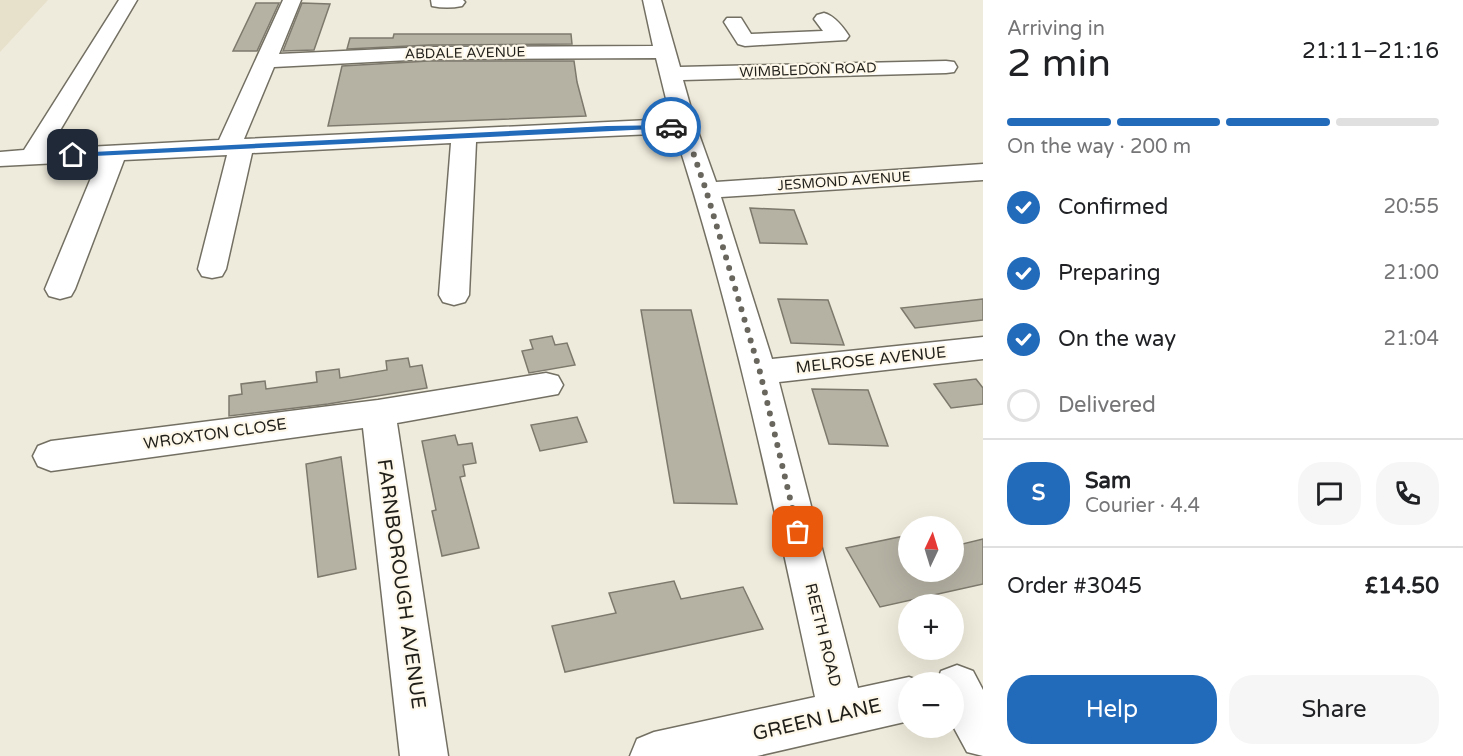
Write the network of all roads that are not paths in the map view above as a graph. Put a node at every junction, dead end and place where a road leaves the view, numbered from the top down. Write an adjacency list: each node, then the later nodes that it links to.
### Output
1 (128, 0): 15 (street)
2 (292, 0): 7 (street)
3 (652, 0): 8 (street, REETH ROAD)
4 (824, 18): 6 (street)
5 (734, 22): 6 (street)
6 (794, 39): 10 (street)
7 (266, 61): 8 (street, ABDALE AVENUE); 13 (street)
8 (667, 63): 10 (street, WIMBLEDON ROAD); 11 (street, REETH ROAD)
9 (946, 67): 10 (street, WIMBLEDON ROAD)
10 (815, 70)
11 (684, 126): 12 (street); 18 (street, REETH ROAD)
12 (464, 135): 13 (street); 21 (street)
13 (235, 146): 14 (street); 19 (street)
14 (114, 153): 15 (street); 20 (street)
15 (32, 158): 16 (street)
16 (0, 159)
17 (983, 172): 18 (street, JESMOND AVENUE)
18 (706, 190): 23 (street, REETH ROAD)
19 (212, 269)
20 (60, 289)
21 (454, 295)
22 (983, 348): 23 (street, MELROSE AVENUE)
23 (760, 372): 29 (street, REETH ROAD)
24 (546, 385): 25 (street, WROXTON CLOSE)
25 (378, 412): 26 (street, WROXTON CLOSE); 31 (street, FARNBOROUGH AVENUE)
26 (51, 456)
27 (965, 686): 30 (street)
28 (898, 702): 29 (street, GREEN LANE)
29 (842, 715): 32 (street, GREEN LANE)
30 (983, 736)
31 (424, 756)
32 (654, 756)

